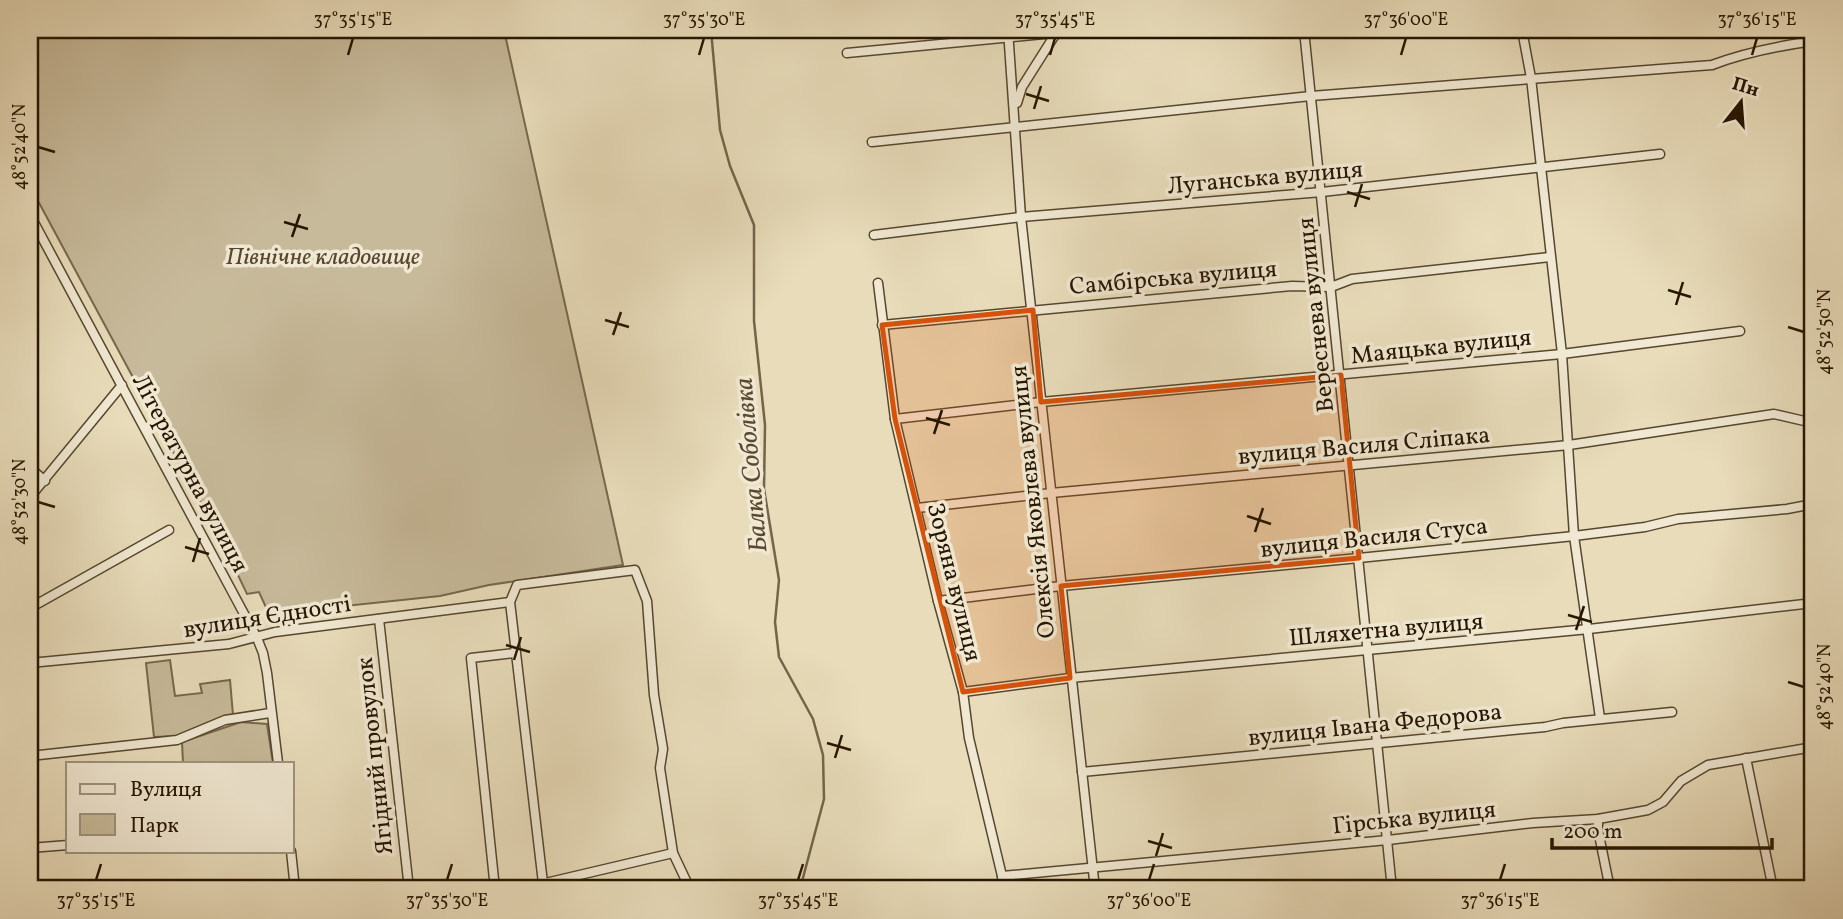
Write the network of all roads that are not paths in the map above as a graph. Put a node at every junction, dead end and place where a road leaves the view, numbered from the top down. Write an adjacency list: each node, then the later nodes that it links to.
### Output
1 (1085, 30): 4 (street)
2 (1304, 30): 9 (street, Вереснева вулиця)
3 (1522, 30): 8 (street)
4 (1057, 31): 5 (street); 10 (street)
5 (1008, 33): 7 (street); 10 (street, Олексія Яковлєва вулиця)
6 (1813, 41): 8 (street)
7 (847, 53)
8 (1531, 78): 9 (street); 14 (street)
9 (1311, 96): 11 (street); 15 (street, Вереснева вулиця)
10 (1015, 109): 11 (street, Олексія Яковлєва вулиця)
11 (1016, 128): 12 (street); 17 (street, Олексія Яковлєва вулиця)
12 (872, 142)
13 (1660, 154): 14 (street, Луганська вулиця)
14 (1541, 166): 15 (street, Луганська вулиця); 19 (street)
15 (1322, 192): 17 (street, Луганська вулиця); 21 (street, Вереснева вулиця)
16 (30, 215): 27 (street, Літературна вулиця)
17 (1021, 218): 18 (street, Луганська вулиця); 22 (street, Олексія Яковлєва вулиця)
18 (874, 234)
19 (1550, 257): 21 (street, Самбірська вулиця); 25 (street)
20 (878, 283): 23 (street, Зоряна вулиця)
21 (1331, 287): 22 (street, Самбірська вулиця); 26 (street, Вереснева вулиця)
22 (1032, 310): 23 (street, Самбірська вулиця); 28 (street, Олексія Яковлєва вулиця)
23 (881, 325): 29 (street, Зоряна вулиця)
24 (1740, 331): 25 (street, Маяцька вулиця)
25 (1562, 354): 26 (street, Маяцька вулиця); 31 (street)
26 (1341, 375): 28 (street, Маяцька вулиця); 32 (street, Вереснева вулиця)
27 (122, 386): 34 (street); 49 (street, Літературна вулиця)
28 (1041, 401): 29 (street, Маяцька вулиця); 35 (street, Олексія Яковлєва вулиця)
29 (894, 419): 38 (street, Зоряна вулиця)
30 (1813, 423): 31 (street, вулиця Василя Сліпака)
31 (1569, 444): 32 (street, вулиця Василя Сліпака); 40 (street)
32 (1350, 466): 35 (street, вулиця Василя Сліпака); 41 (street, Вереснева вулиця)
33 (30, 468): 34 (street)
34 (45, 481): 36 (street)
35 (1051, 493): 38 (street, вулиця Василя Сліпака); 42 (street, Олексія Яковлєва вулиця)
36 (30, 497)
37 (1813, 503): 40 (street, вулиця Василя Стуса)
38 (917, 508): 43 (street, Зоряна вулиця)
39 (169, 530): 46 (street)
40 (1574, 536): 41 (street, вулиця Василя Стуса); 48 (street)
41 (1359, 558): 42 (street, вулиця Василя Стуса); 50 (street, Вереснева вулиця)
42 (1061, 586): 43 (street, вулиця Василя Стуса); 53 (street, Олексія Яковлєва вулиця)
43 (938, 601): 54 (street, Зоряна вулиця)
44 (510, 602): 47 (street, вулиця Єдності); 51 (street); 69 (street)
45 (1813, 603): 48 (street, Шляхетна вулиця)
46 (30, 608)
47 (379, 619): 49 (street, вулиця Єдності); 75 (street, Ягідний провулок)
48 (1588, 629): 50 (street, Шляхетна вулиця); 57 (street)
49 (257, 638): 52 (street, вулиця Єдності); 56 (street, Літературна вулиця)
50 (1368, 650): 53 (street, Шляхетна вулиця); 58 (street, Вереснева вулиця)
51 (515, 653): 73 (street); 76 (street)
52 (30, 663)
53 (1070, 678): 54 (street, Шляхетна вулиця); 63 (street, Олексія Яковлєва вулиця)
54 (963, 692): 71 (street, Зоряна вулиця)
55 (1672, 712): 57 (street, вулиця Івана Федорова)
56 (270, 713): 60 (street); 62 (street, Літературна вулиця)
57 (1600, 718): 58 (street, вулиця Івана Федорова)
58 (1378, 744): 63 (street, вулиця Івана Федорова); 65 (street, Вереснева вулиця)
59 (1813, 747): 61 (street, Гірська вулиця)
60 (30, 756)
61 (1746, 758): 64 (street, Гірська вулиця); 84 (street)
62 (278, 762)
63 (1082, 772): 70 (street, Олексія Яковлєва вулиця)
64 (1598, 819): 65 (street, Гірська вулиця); 83 (street)
65 (1388, 840): 70 (street, Гірська вулиця); 82 (street, Вереснева вулиця)
66 (66, 845): 67 (street)
67 (30, 848)
68 (290, 852): 74 (street)
69 (673, 853): 72 (street); 79 (street)
70 (1092, 868): 71 (street, Гірська вулиця); 81 (street, Олексія Яковлєва вулиця)
71 (1002, 876): 80 (street, Зоряна вулиця)
72 (560, 879): 73 (street); 78 (street)
73 (543, 883): 77 (street)
74 (295, 889)
75 (409, 889)
76 (495, 889)
77 (520, 889)
78 (564, 889)
79 (690, 889)
80 (1003, 889)
81 (1095, 889)
82 (1392, 889)
83 (1610, 889)
84 (1773, 889)

